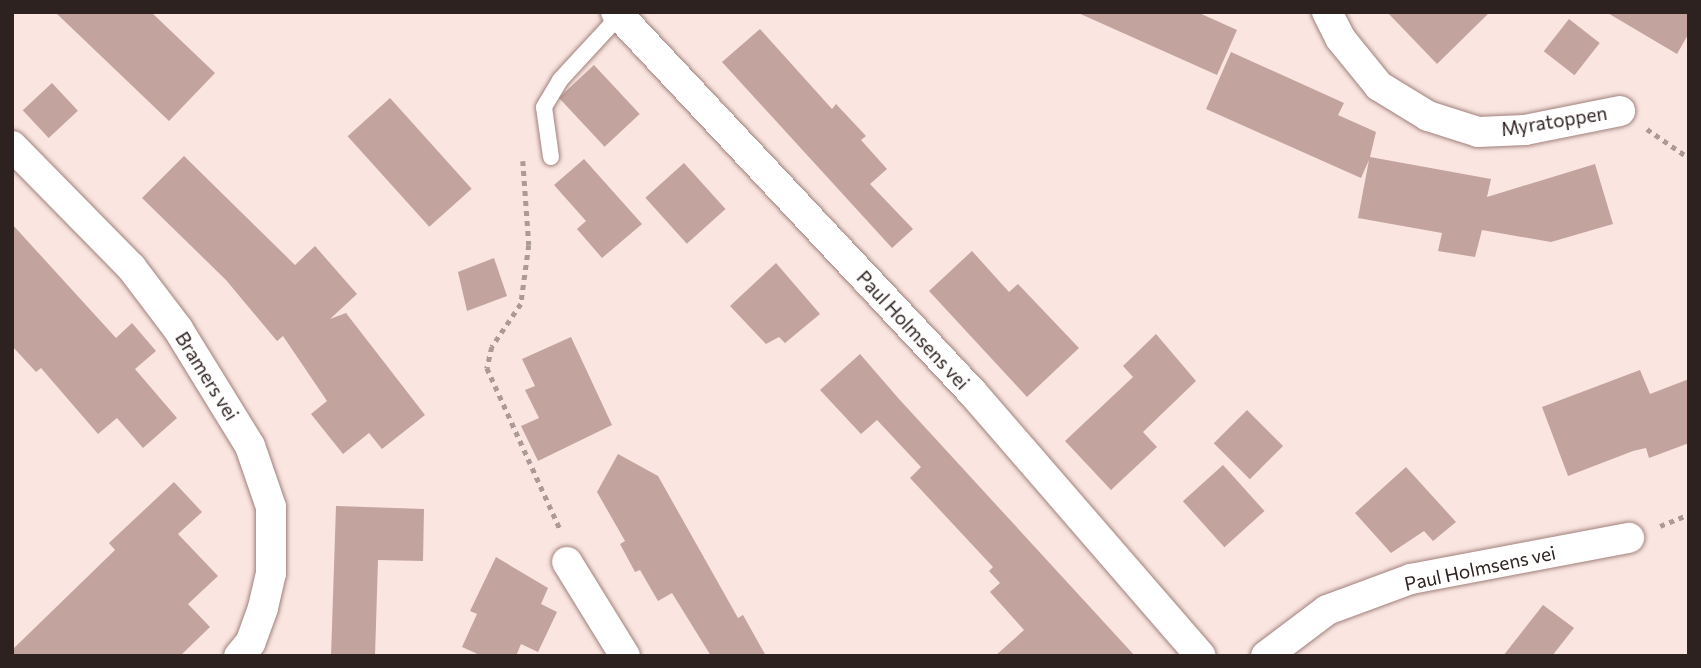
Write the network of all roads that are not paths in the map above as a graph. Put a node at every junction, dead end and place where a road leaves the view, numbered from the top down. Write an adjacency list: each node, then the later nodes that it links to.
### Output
1 (1327, 12): 3 (street, Myratoppen)
2 (618, 14): 5 (lane); 10 (street, Paul Holmsens vei)
3 (1620, 111)
4 (12, 146): 8 (street, Bramers vei)
5 (551, 157)
6 (1629, 538): 11 (street, Paul Holmsens vei)
7 (567, 562): 9 (street)
8 (239, 656)
9 (625, 656)
10 (1201, 656)
11 (1266, 656)

